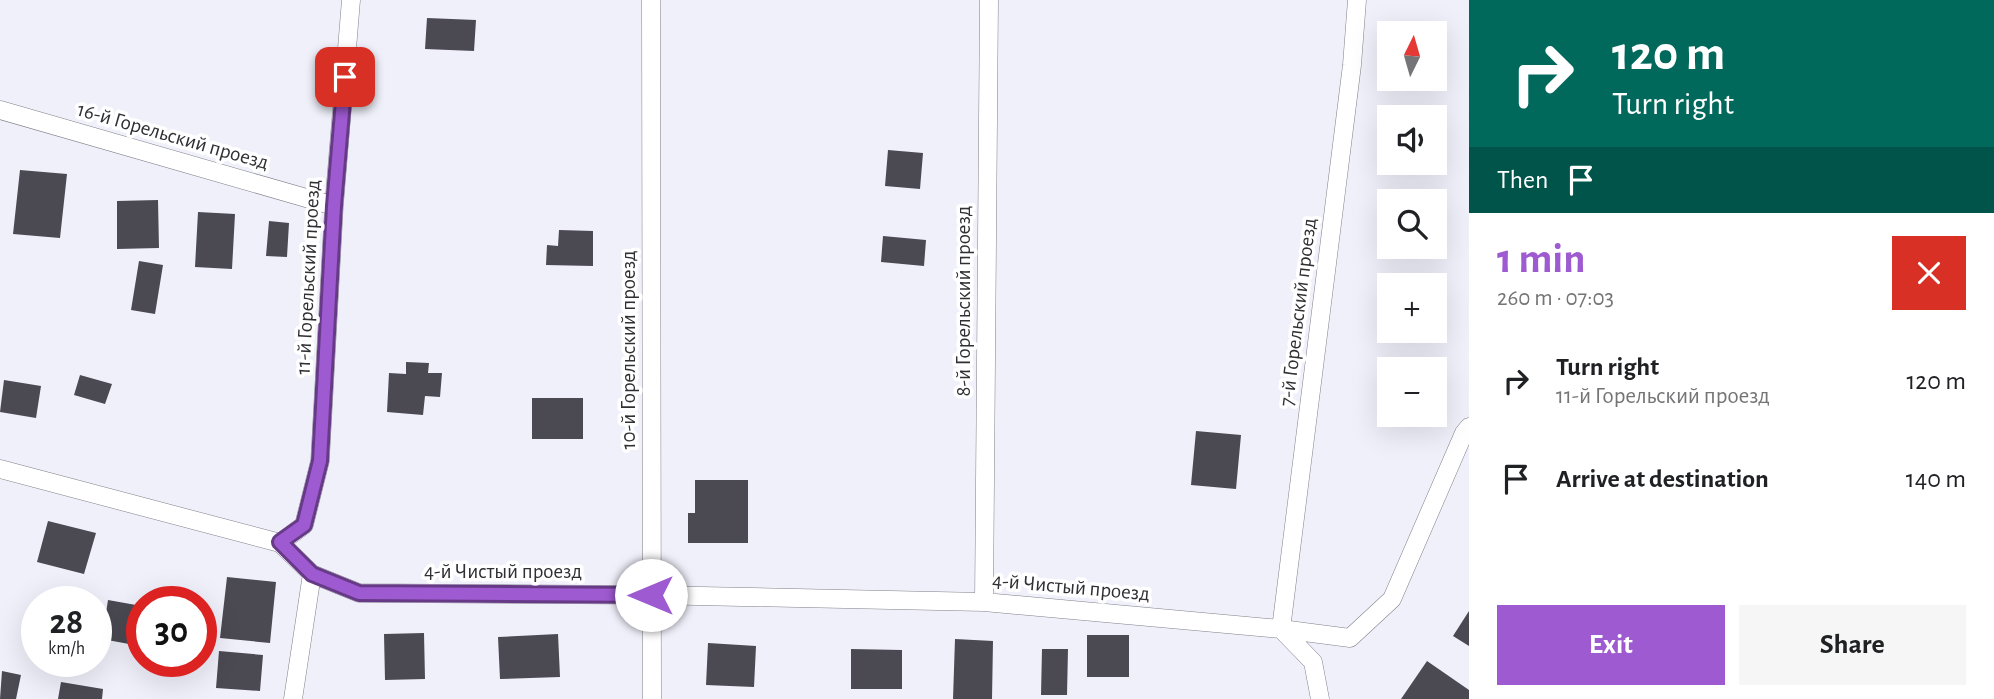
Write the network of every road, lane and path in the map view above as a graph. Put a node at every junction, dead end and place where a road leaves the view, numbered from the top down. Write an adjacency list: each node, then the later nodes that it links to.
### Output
1 (351, 0): 6 (street, 11-й Горельский проезд)
2 (650, 0): 11 (street, 10-й Горельский проезд)
3 (989, 0): 12 (street, 8-й Горельский проезд)
4 (1357, 0): 13 (street, 7-й Горельский проезд)
5 (0, 110): 6 (street, 16-й Горельский проезд)
6 (334, 206): 9 (street, 11-й Горельский проезд)
7 (1469, 427): 13 (street, 4-й Чистый проезд)
8 (0, 469): 9 (street)
9 (280, 542): 10 (street, 4-й Чистый проезд)
10 (312, 574): 11 (street, 4-й Чистый проезд); 14 (street)
11 (651, 595): 12 (street, 4-й Чистый проезд); 15 (street, 10-й Горельский проезд)
12 (984, 602): 13 (street, 4-й Чистый проезд)
13 (1281, 629): 16 (street)
14 (293, 699)
15 (652, 699)
16 (1320, 699)

